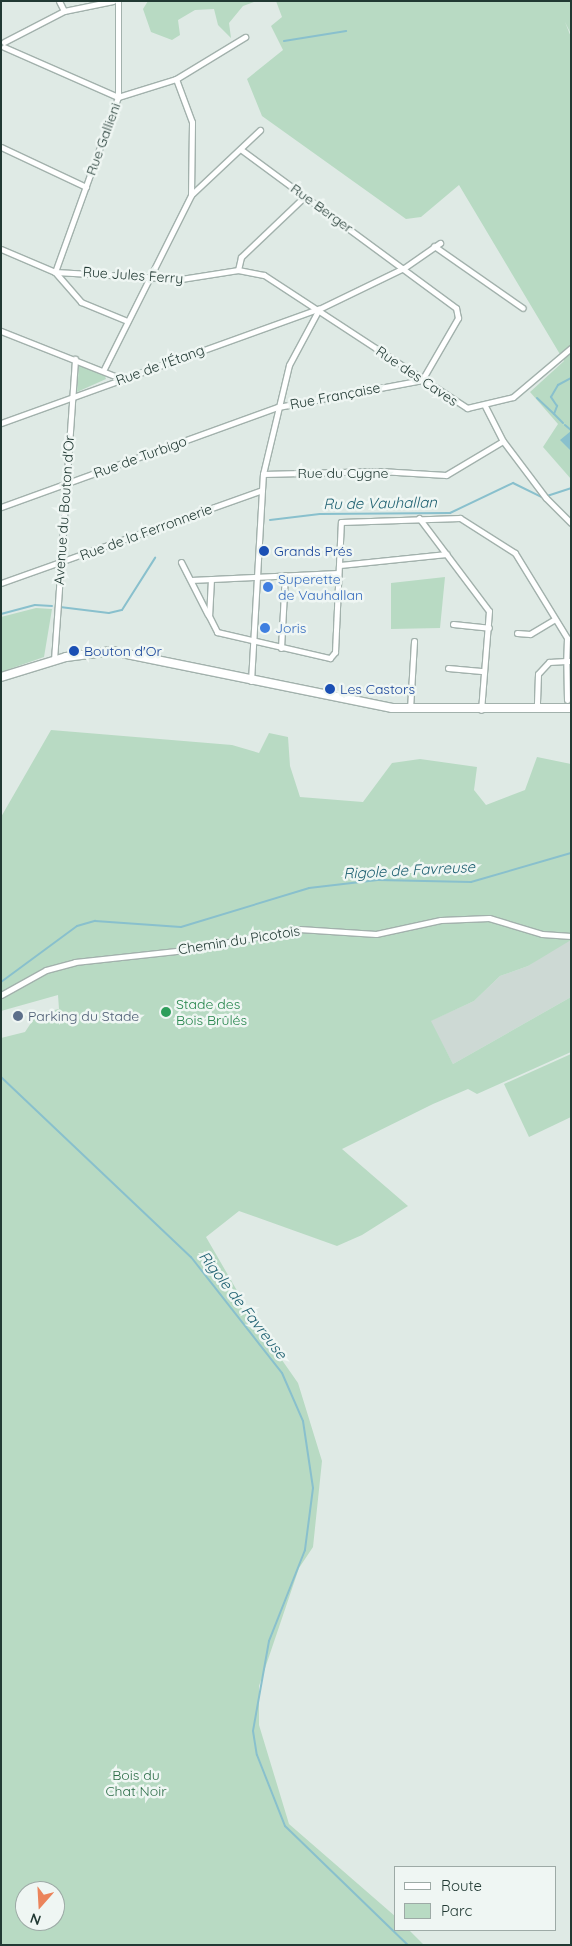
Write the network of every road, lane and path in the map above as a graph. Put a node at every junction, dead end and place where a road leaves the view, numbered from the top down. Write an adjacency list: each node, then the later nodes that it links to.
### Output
1 (59, 1): 4 (street)
2 (113, 1): 4 (street)
3 (118, 1): 8 (street, Rue Gallieni)
4 (64, 11): 6 (street)
5 (245, 37): 7 (street)
6 (3, 45): 8 (street)
7 (176, 79): 8 (street); 13 (street)
8 (118, 97): 12 (street, Rue Gallieni)
9 (260, 130): 11 (street)
10 (1, 147): 12 (street)
11 (240, 149): 13 (street); 14 (street, Rue Berger)
12 (86, 187): 20 (street, Rue Gallieni)
13 (190, 195): 21 (street)
14 (305, 196): 18 (street, Rue Berger); 19 (street)
15 (440, 243): 16 (street, Rue de l'Étang)
16 (434, 246): 18 (street, Rue de l'Étang); 22 (street)
17 (1, 249): 20 (street, Rue Jules Ferry)
18 (404, 268): 23 (street, Rue de l'Étang); 30 (street, Rue Berger)
19 (238, 270): 21 (street, Rue Jules Ferry); 23 (street, Rue Jules Ferry)
20 (55, 272): 21 (street, Rue Jules Ferry); 24 (street)
21 (146, 277): 24 (street)
22 (522, 308)
23 (319, 309): 29 (street, Rue de l'Étang); 30 (street, Rue des Caves); 33 (street)
24 (127, 321): 28 (street)
25 (1, 331): 27 (street)
26 (571, 348): 32 (street, Rue des Caves)
27 (75, 359): 28 (street); 31 (street, Avenue du Bouton d'Or)
28 (104, 369): 29 (street)
29 (122, 379): 31 (street, Rue de l'Étang)
30 (422, 380): 32 (street, Rue des Caves); 33 (street, Rue Française)
31 (72, 397): 34 (street, Rue de l'Étang); 37 (street, Avenue du Bouton d'Or)
32 (485, 406): 35 (street)
33 (278, 407): 36 (street); 37 (street, Rue de Turbigo)
34 (1, 423)
35 (503, 441): 36 (street, Rue du Cygne); 41 (street)
36 (263, 474): 38 (street)
37 (65, 484): 39 (street, Rue de Turbigo); 44 (street, Avenue du Bouton d'Or)
38 (262, 490): 44 (street, Rue de la Ferronnerie); 48 (street)
39 (1, 507)
40 (419, 518): 42 (street); 45 (street); 53 (street)
41 (571, 522)
42 (446, 554): 45 (street); 55 (street)
43 (181, 562): 50 (street)
44 (60, 563): 51 (street, Rue de la Ferronnerie); 61 (street, Avenue du Bouton d'Or)
45 (340, 565): 46 (street)
46 (338, 573): 47 (street); 60 (street)
47 (285, 575): 48 (street); 60 (street)
48 (258, 577): 49 (street); 58 (street)
49 (211, 579): 50 (street); 52 (street)
50 (191, 580): 52 (street)
51 (1, 583)
52 (209, 616): 58 (street)
53 (555, 619): 56 (street); 57 (street)
54 (453, 624): 55 (street)
55 (489, 628): 64 (street)
56 (517, 633)
57 (569, 638): 62 (street)
58 (255, 641): 60 (street); 66 (street)
59 (414, 641): 70 (street)
60 (281, 648)
61 (54, 660): 65 (main road); 66 (main road)
62 (569, 661): 67 (street); 68 (street)
63 (448, 668): 64 (street)
64 (484, 671): 71 (street)
65 (1, 677)
66 (251, 682): 70 (main road)
67 (567, 700)
68 (537, 705): 69 (main road); 71 (main road)
69 (571, 708)
70 (410, 709): 71 (main road)
71 (482, 710)
72 (571, 936): 73 (street, Chemin du Picotois)
73 (1, 995)

